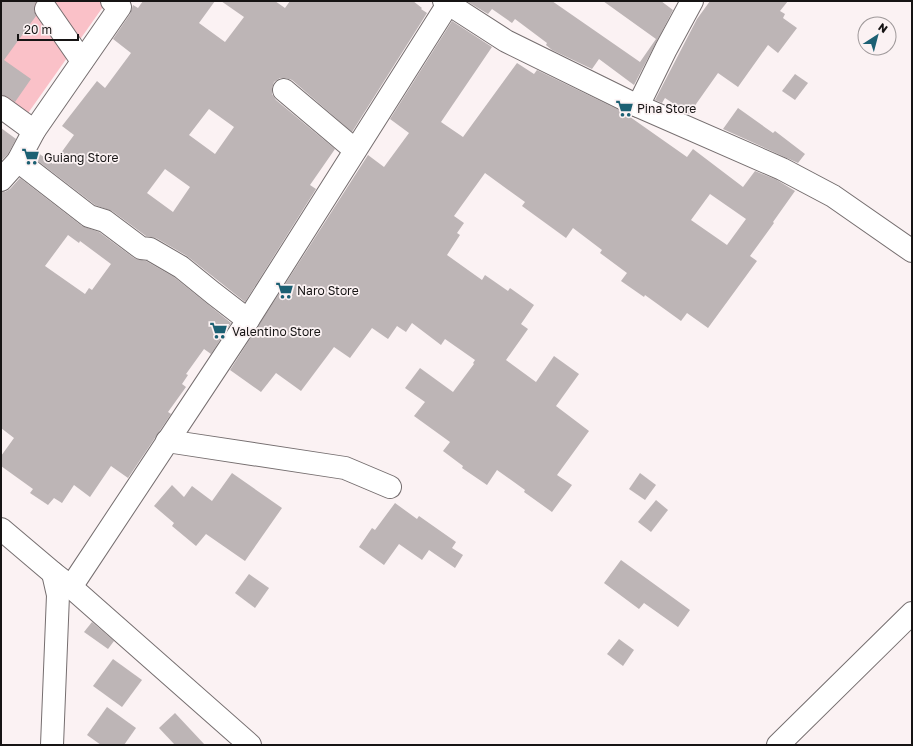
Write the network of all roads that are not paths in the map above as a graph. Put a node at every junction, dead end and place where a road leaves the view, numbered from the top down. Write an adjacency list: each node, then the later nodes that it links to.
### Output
1 (692, 1): 7 (street)
2 (446, 2): 7 (street); 10 (street)
3 (119, 3): 5 (street)
4 (46, 9): 5 (street)
5 (82, 61): 9 (street)
6 (284, 90): 10 (street)
7 (638, 106): 13 (street)
8 (1, 107): 9 (street)
9 (34, 131): 11 (street)
10 (355, 150): 14 (street)
11 (18, 161): 12 (street); 14 (street)
12 (1, 180)
13 (912, 251)
14 (248, 320): 15 (street)
15 (167, 441): 16 (street); 19 (street)
16 (390, 487)
17 (1, 529): 18 (street)
18 (53, 573): 19 (street); 21 (street)
19 (72, 587): 22 (street)
20 (912, 613): 23 (street)
21 (52, 745)
22 (250, 745)
23 (778, 745)

